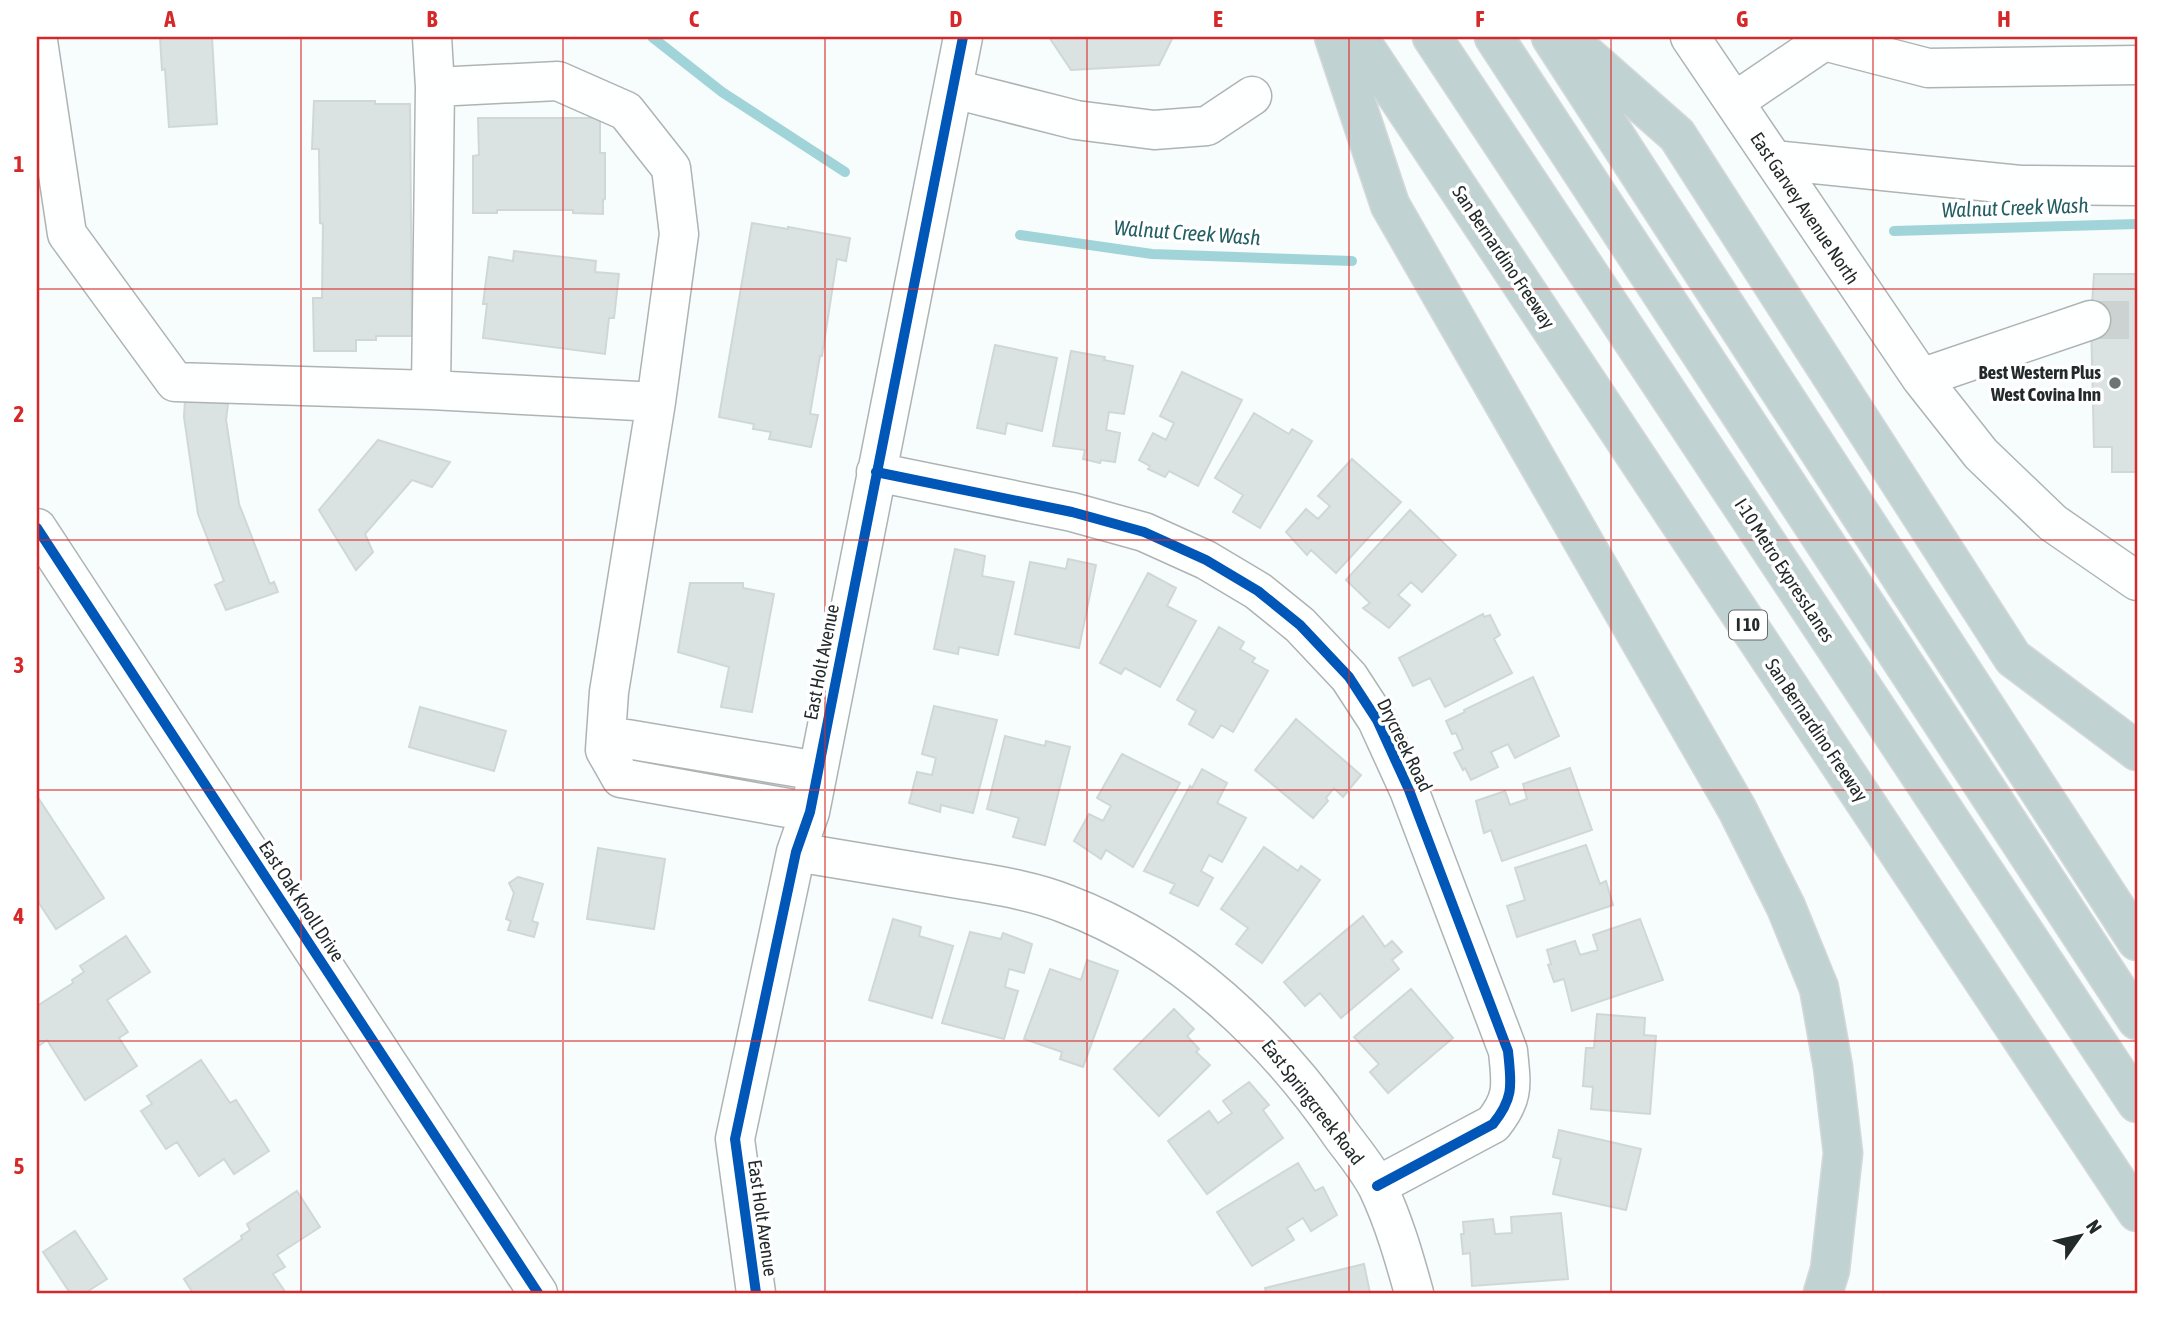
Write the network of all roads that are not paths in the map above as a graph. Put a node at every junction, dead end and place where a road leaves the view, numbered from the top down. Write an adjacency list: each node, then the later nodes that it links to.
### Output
1 (432, 37): 14 (street)
2 (963, 37): 15 (street, East Holt Avenue)
3 (1334, 37): 42 (highway)
4 (1358, 37): 38 (highway, San Bernardino Freeway / I 10)
5 (1432, 37): 36 (highway, I-10 Metro ExpressLanes)
6 (1494, 37): 35 (highway)
7 (1551, 37): 34 (highway)
8 (1566, 37): 29 (highway)
9 (1690, 37): 17 (street, East Garvey Avenue North)
10 (1823, 39): 12 (street); 17 (street)
11 (38, 41): 22 (street)
12 (1912, 51): 13 (street)
13 (2137, 65)
14 (435, 87): 22 (street); 23 (street)
15 (954, 89): 16 (street); 24 (street, East Holt Avenue)
16 (1252, 96)
17 (1734, 102): 18 (street, East Garvey Avenue North)
18 (1774, 160): 19 (street); 21 (street, East Garvey Avenue North)
19 (2137, 186)
20 (2091, 320): 21 (street)
21 (1921, 378): 26 (street, East Garvey Avenue North)
22 (430, 390): 23 (street)
23 (656, 402): 28 (street)
24 (876, 472): 30 (street, East Holt Avenue); 37 (street, Drycreek Road)
25 (37, 528): 39 (street, East Oak Knoll Drive)
26 (2137, 581)
27 (684, 748): 28 (street); 30 (street); 31 (street)
28 (605, 750): 31 (street)
29 (2137, 751)
30 (818, 771): 32 (street, East Holt Avenue)
31 (678, 789): 32 (street)
32 (810, 812): 33 (street, East Holt Avenue)
33 (796, 852): 37 (street, East Springcreek Road); 40 (street, East Holt Avenue)
34 (2137, 941)
35 (2137, 1020)
36 (2137, 1103)
37 (1377, 1186): 41 (street, East Springcreek Road)
38 (2137, 1212)
39 (538, 1293)
40 (755, 1293)
41 (1414, 1293)
42 (1823, 1293)

